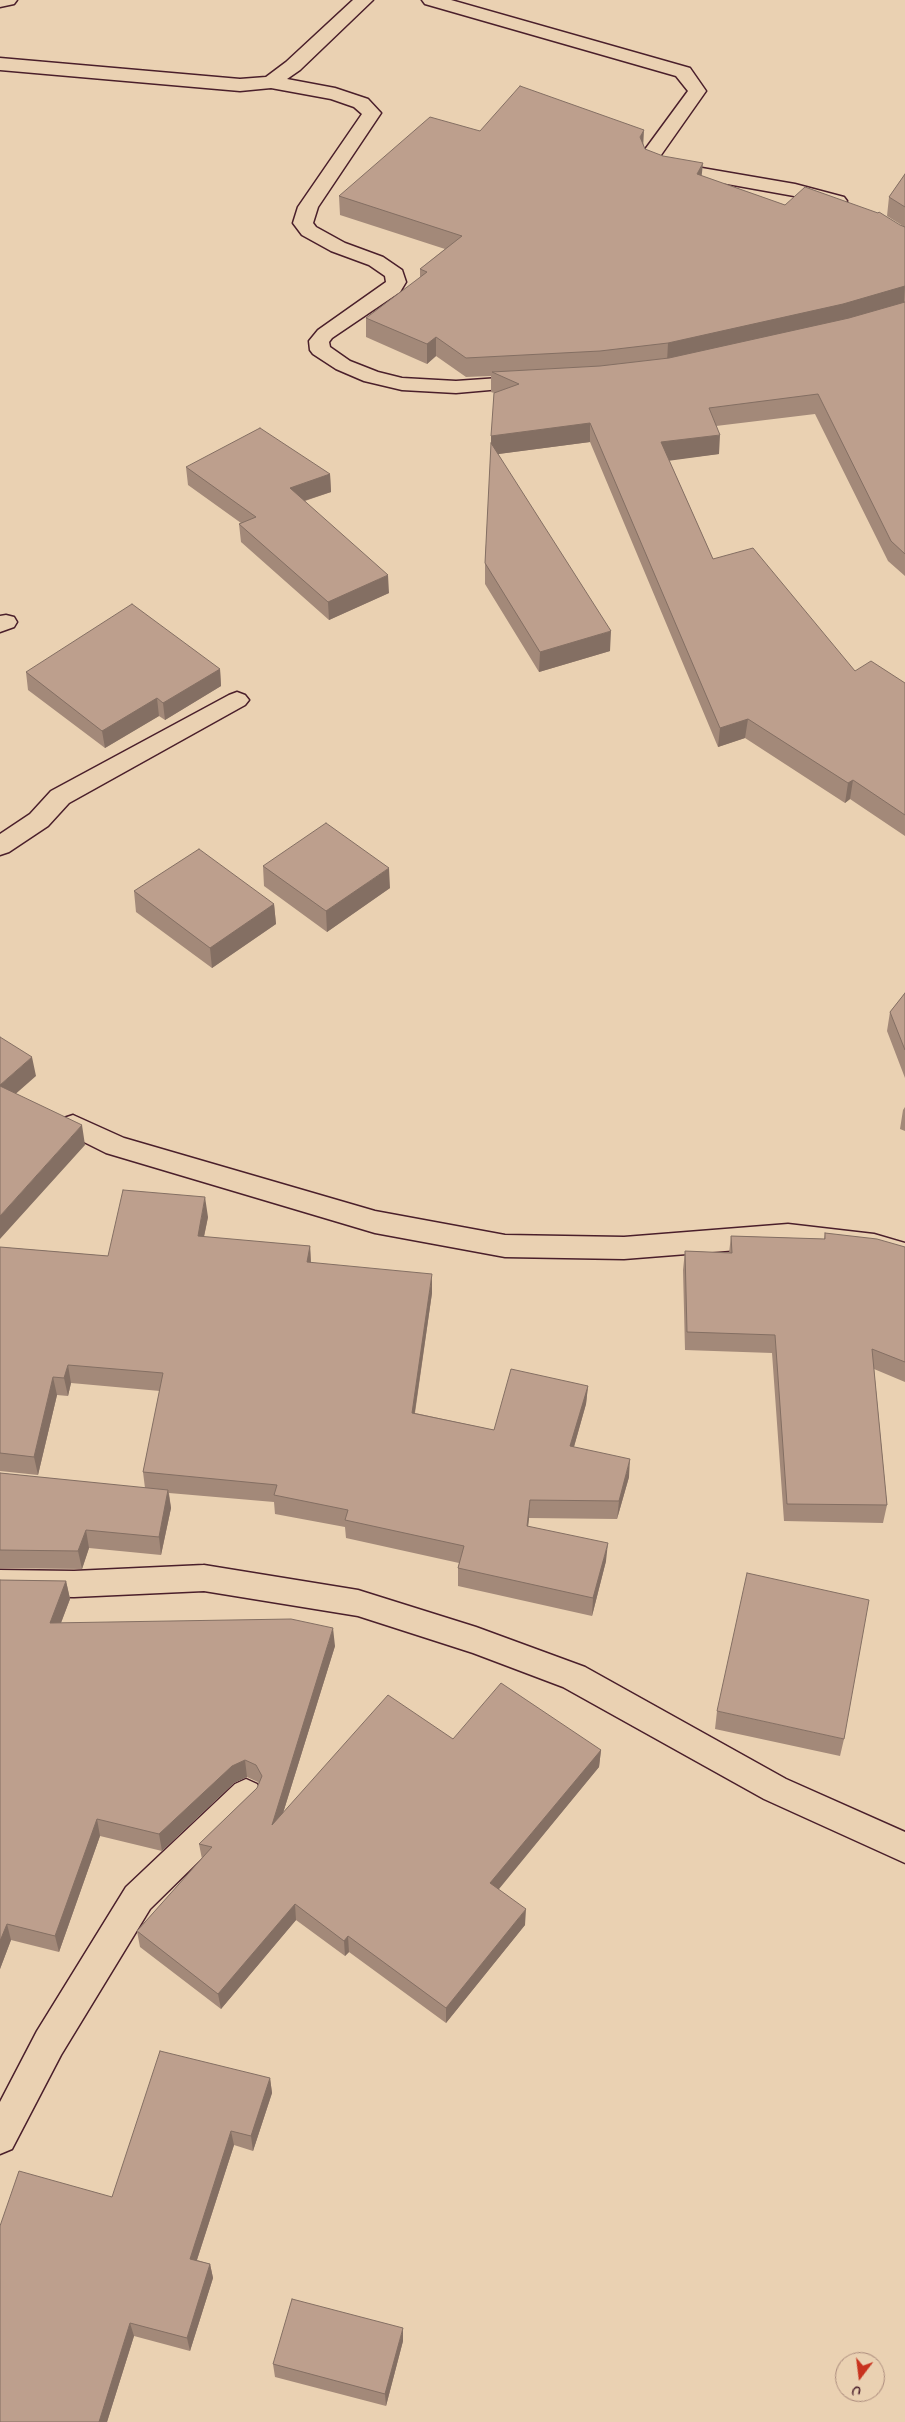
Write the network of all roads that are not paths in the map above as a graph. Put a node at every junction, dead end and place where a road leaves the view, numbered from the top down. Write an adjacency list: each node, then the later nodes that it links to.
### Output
1 (8, 0): 4 (street)
2 (364, 0): 6 (street)
3 (431, 0): 7 (street)
4 (0, 2)
5 (0, 64): 6 (street)
6 (271, 82): 8 (street)
7 (850, 208)
8 (551, 381)
9 (238, 700): 10 (street)
10 (0, 846)
11 (73, 1124): 12 (street)
12 (905, 1254)
13 (0, 1583): 15 (street)
14 (246, 1794): 16 (street)
15 (905, 1848)
16 (0, 2137)

